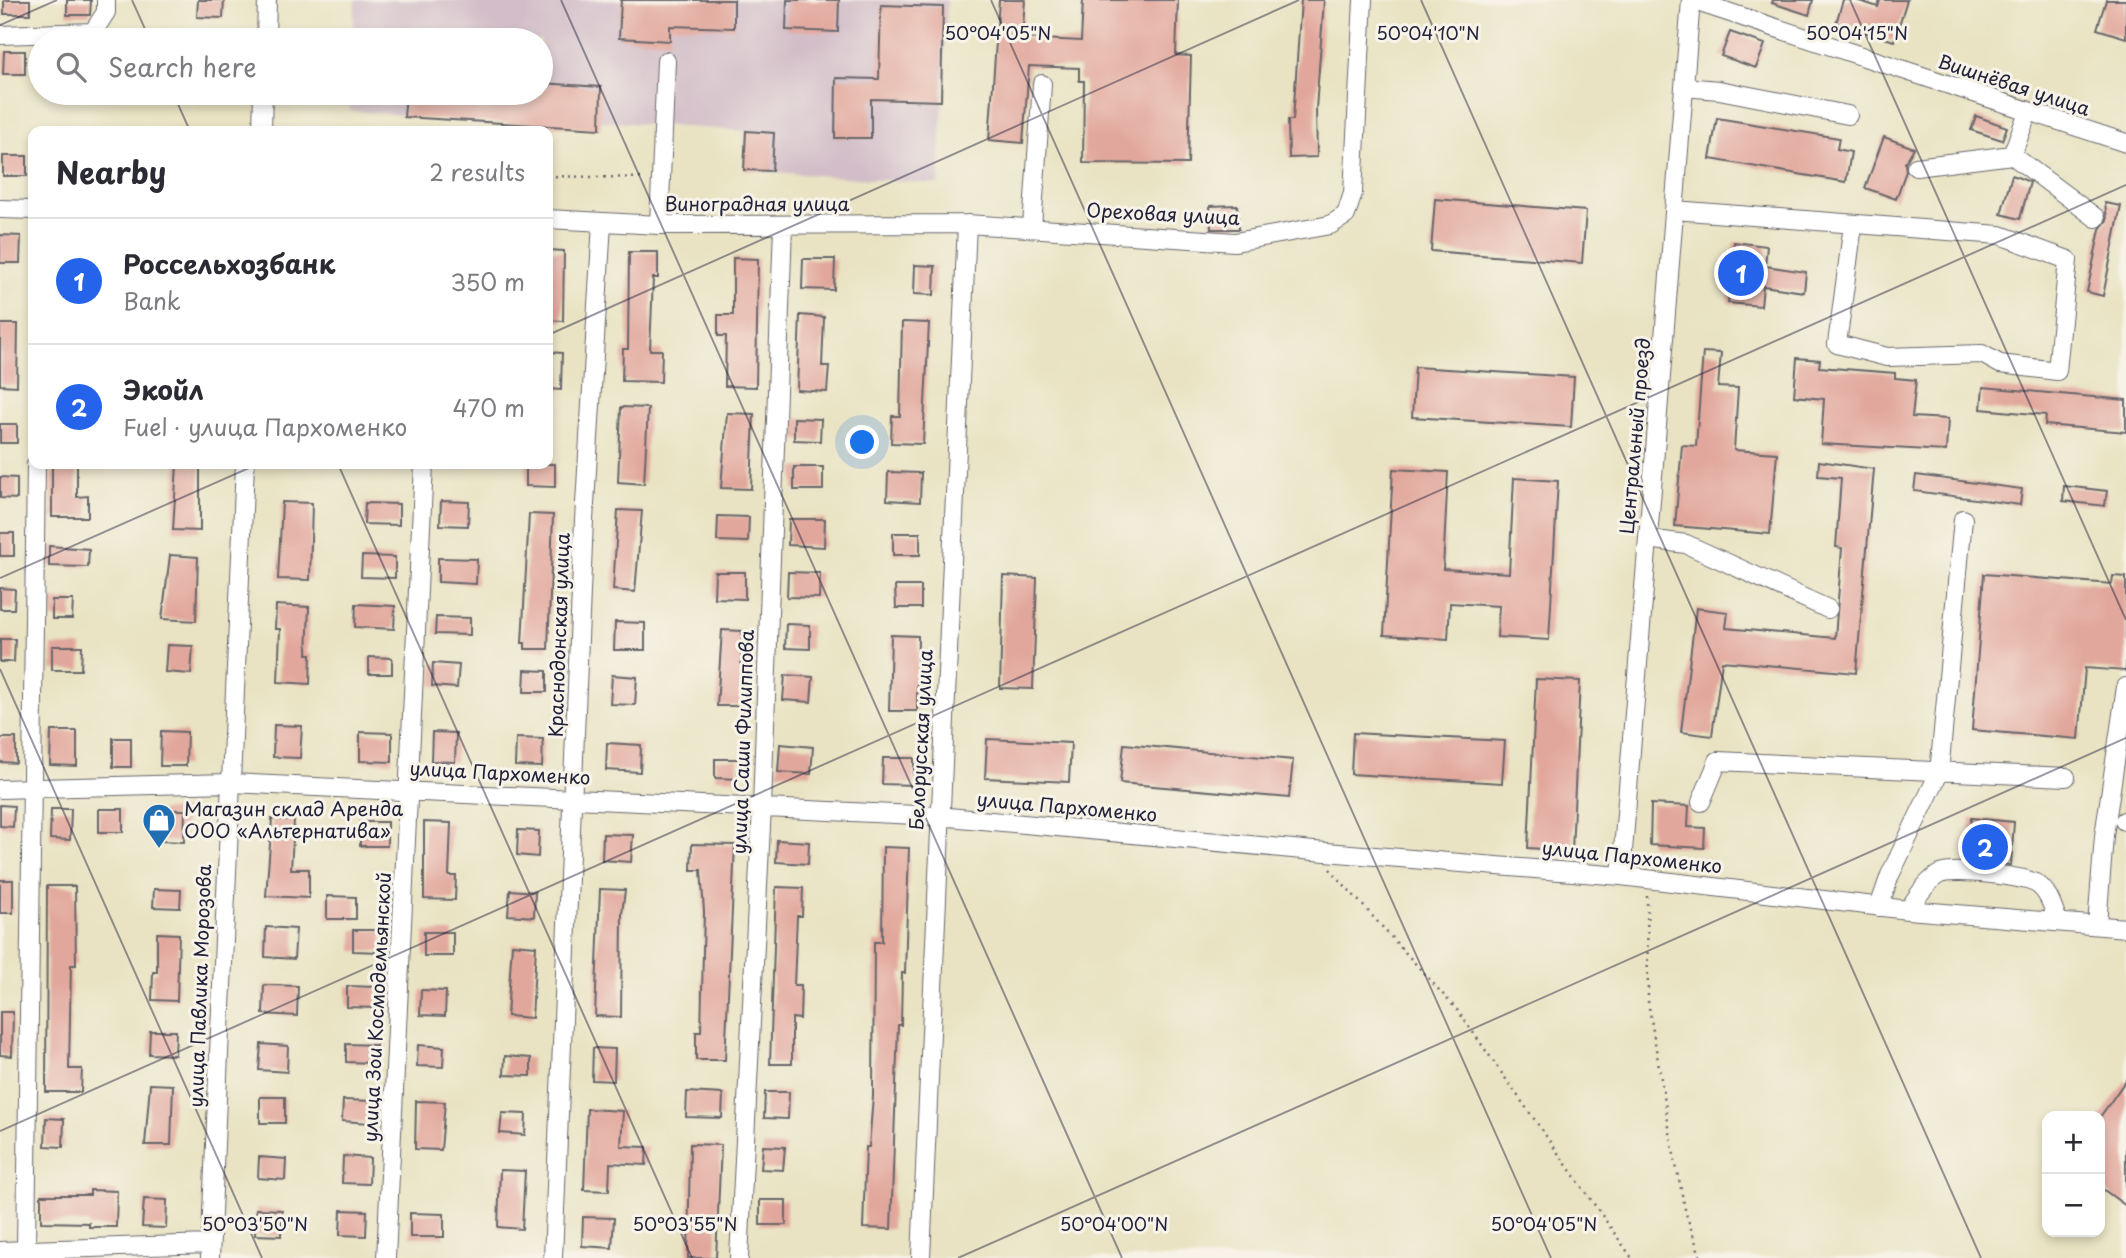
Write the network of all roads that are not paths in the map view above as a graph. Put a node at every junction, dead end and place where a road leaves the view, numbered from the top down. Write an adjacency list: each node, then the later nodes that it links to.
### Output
1 (106, 0): 5 (street)
2 (267, 0): 6 (street)
3 (1363, 0): 29 (street, Ореховая улица)
4 (1691, 0): 11 (street, Центральный проезд); 13 (street, Вишнёвая улица)
5 (96, 28)
6 (266, 28)
7 (28, 34): 8 (street)
8 (0, 35)
9 (666, 61): 26 (street)
10 (1042, 84): 29 (street)
11 (1684, 87): 14 (street); 21 (street, Центральный проезд)
12 (263, 105): 15 (street)
13 (2028, 112): 16 (street, Вишнёвая улица); 17 (street)
14 (1848, 115)
15 (262, 126)
16 (2126, 143)
17 (2012, 155): 18 (street); 22 (street)
18 (1916, 167)
19 (0, 209): 20 (street)
20 (28, 209)
21 (1674, 210): 27 (street); 34 (street, Центральный проезд)
22 (2095, 218)
23 (553, 219): 24 (street, Виноградная улица)
24 (602, 223): 26 (street, Виноградная улица); 43 (street, Краснодонская улица)
25 (967, 224): 28 (street, Виноградная улица); 29 (street, Ореховая улица); 46 (street, Белорусская улица)
26 (659, 225): 28 (street, Виноградная улица)
27 (1853, 225): 27 (street)
28 (783, 226): 45 (street, улица Саши Филиппова)
29 (1032, 227)
30 (36, 469): 41 (street)
31 (246, 469): 39 (street, улица Павлика Морозова)
32 (424, 469): 42 (street, улица Зои Космодемьянской)
33 (1963, 519): 37 (street)
34 (1648, 539): 35 (street); 47 (street, Центральный проезд)
35 (1828, 609)
36 (2126, 687): 51 (street)
37 (1940, 773): 38 (street); 44 (street); 48 (street)
38 (2066, 777)
39 (229, 783): 41 (street, улица Пархоменко); 42 (street, улица Пархоменко); 55 (street, улица Павлика Морозова)
40 (0, 789): 41 (street, улица Пархоменко)
41 (32, 790): 53 (street)
42 (409, 790): 43 (street, улица Пархоменко); 56 (street, улица Зои Космодемьянской)
43 (574, 798): 45 (street, улица Пархоменко); 57 (street, Краснодонская улица)
44 (1701, 802)
45 (762, 807): 46 (street, улица Пархоменко); 58 (street, улица Саши Филиппова)
46 (939, 816): 47 (street, улица Пархоменко); 59 (street, Белорусская улица)
47 (1621, 876): 48 (street, улица Пархоменко)
48 (1879, 907): 49 (street, улица Пархоменко)
49 (1908, 910): 50 (street, улица Пархоменко); 50 (street)
50 (2058, 921): 51 (street, улица Пархоменко)
51 (2097, 925): 52 (street, улица Пархоменко)
52 (2126, 928)
53 (26, 1250): 54 (street); 55 (street)
54 (0, 1251)
55 (210, 1251)
56 (386, 1258)
57 (553, 1258)
58 (739, 1258)
59 (921, 1258)

